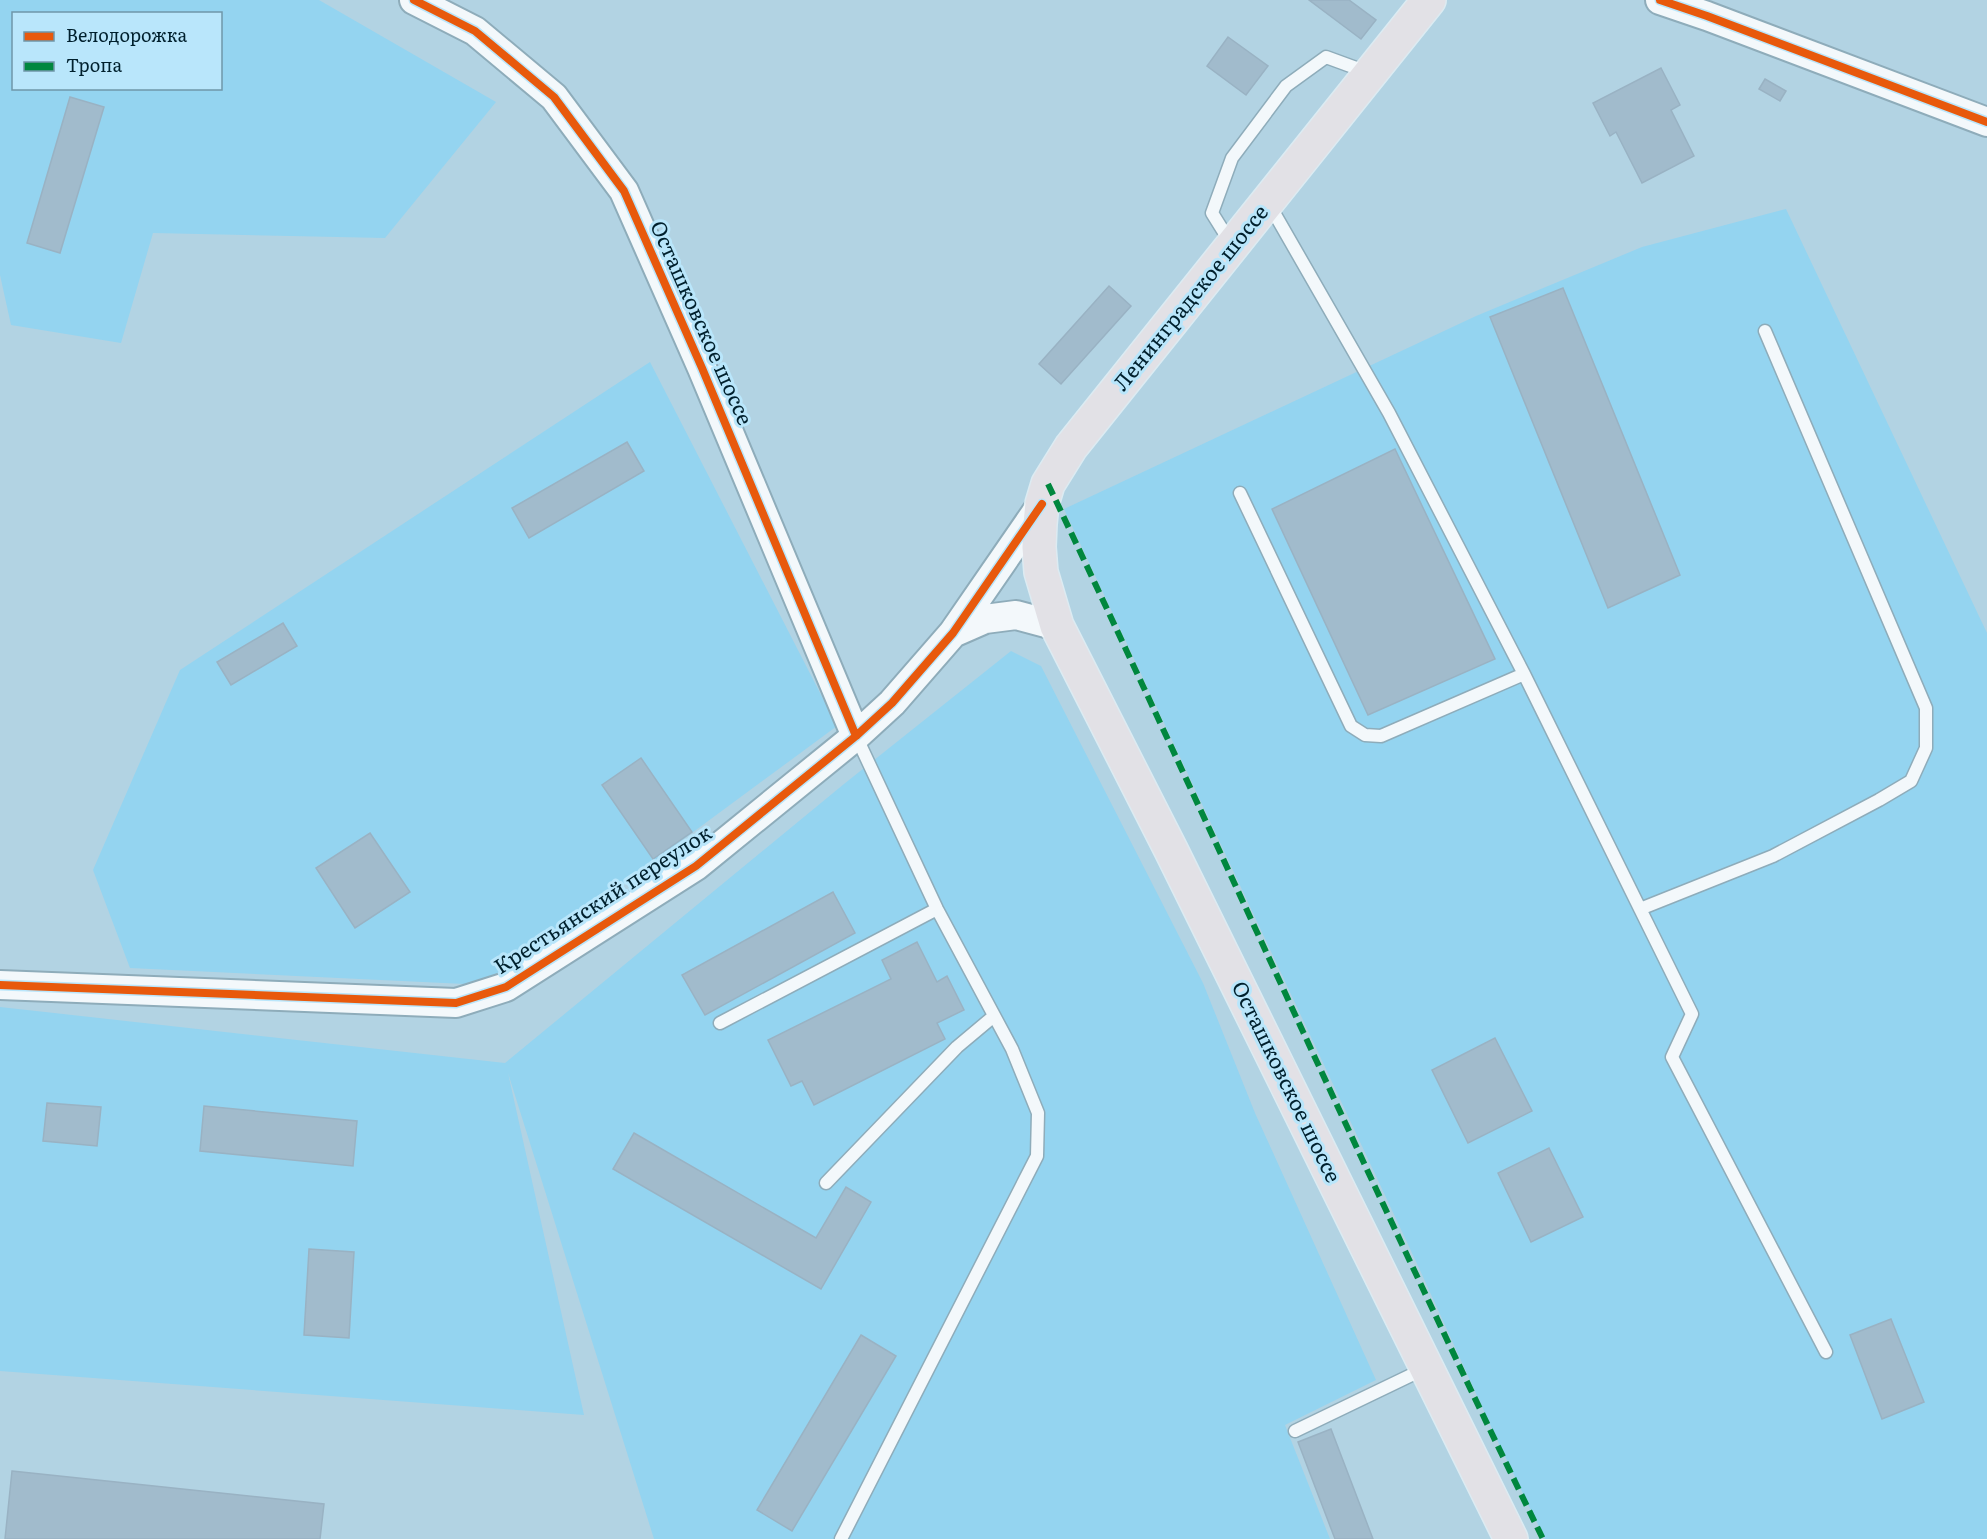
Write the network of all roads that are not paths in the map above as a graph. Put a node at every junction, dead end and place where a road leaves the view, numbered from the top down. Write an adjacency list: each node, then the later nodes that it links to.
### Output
1 (414, 0): 14 (street, Осташковское шоссе)
2 (1429, 0): 4 (main road, Ленинградское шоссе)
3 (1660, 0): 5 (street)
4 (1371, 73): 6 (main road, Ленинградское шоссе); 7 (lane)
5 (1987, 122)
6 (1268, 203): 7 (main road, Ленинградское шоссе); 13 (lane)
7 (1233, 246): 10 (main road, Ленинградское шоссе)
8 (1765, 331): 16 (lane)
9 (1240, 493): 13 (lane)
10 (1042, 504): 11 (main road, Ленинградское шоссе); 12 (street, Крестьянский переулок)
11 (1057, 626): 12 (street); 22 (main road, Осташковское шоссе)
12 (953, 633): 14 (street, Крестьянский переулок)
13 (1524, 674): 16 (lane)
14 (856, 736): 15 (lane); 17 (street, Крестьянский переулок)
15 (937, 909): 18 (lane); 19 (lane)
16 (1640, 909): 21 (lane)
17 (0, 985)
18 (994, 1016): 20 (lane); 24 (lane)
19 (720, 1023)
20 (826, 1183)
21 (1826, 1352)
22 (1427, 1368): 23 (lane); 25 (main road, Осташковское шоссе)
23 (1295, 1431)
24 (842, 1539)
25 (1511, 1539)

